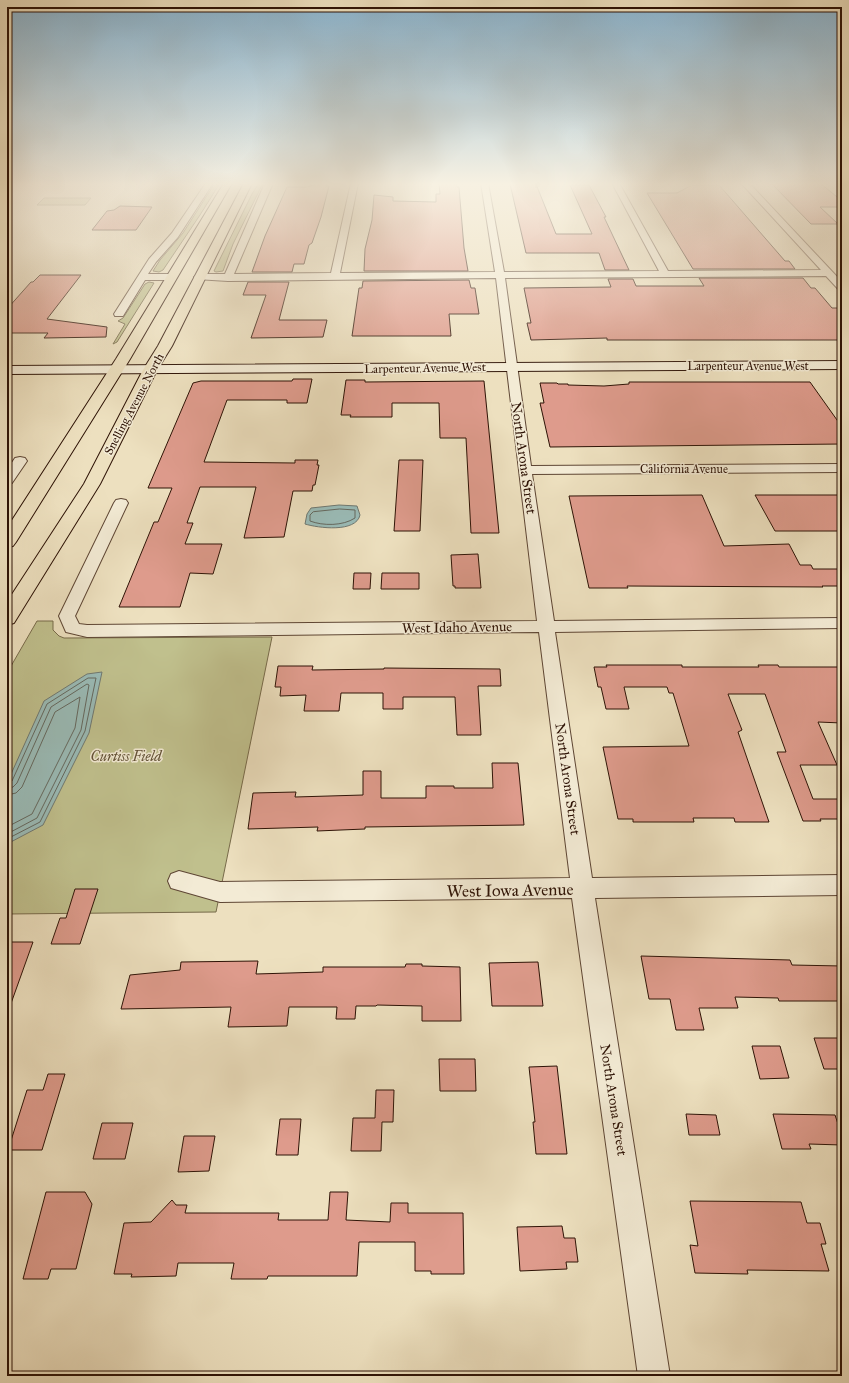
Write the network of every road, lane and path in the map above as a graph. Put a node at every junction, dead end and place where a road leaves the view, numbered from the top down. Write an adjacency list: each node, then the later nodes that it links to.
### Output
1 (164, 248): 14 (street)
2 (190, 248): 9 (main road)
3 (208, 248): 12 (main road, Snelling Avenue North)
4 (241, 248): 17 (street)
5 (341, 248): 16 (street)
6 (495, 248): 13 (street, North Arona Street)
7 (650, 248): 11 (street)
8 (805, 248): 10 (street)
9 (182, 261): 12 (main road); 15 (main road)
10 (828, 273): 11 (street); 18 (street)
11 (665, 274): 13 (street)
12 (191, 276): 17 (street); 24 (main road, Snelling Avenue North)
13 (500, 276): 16 (street); 22 (street, North Arona Street)
14 (142, 277): 15 (street); 19 (street)
15 (172, 277): 23 (main road)
16 (335, 277): 17 (street)
17 (228, 278)
18 (842, 288)
19 (119, 314)
20 (842, 356): 22 (main road, Larpenteur Avenue West)
21 (7, 359): 23 (main road, Larpenteur Avenue West)
22 (511, 362): 24 (main road, Larpenteur Avenue West); 25 (main road, Larpenteur Avenue West); 29 (street, North Arona Street)
23 (119, 364): 24 (main road, Larpenteur Avenue West); 26 (main road, Larpenteur Avenue West); 32 (main road)
24 (154, 364): 33 (main road, Snelling Avenue North)
25 (842, 366)
26 (7, 370)
27 (20, 461): 30 (street)
28 (842, 468): 29 (street, California Avenue)
29 (526, 470): 35 (street, North Arona Street)
30 (7, 480)
31 (121, 503): 35 (street, West Idaho Avenue)
32 (7, 542)
33 (7, 618)
34 (842, 623): 35 (street, West Idaho Avenue)
35 (547, 626): 38 (street, North Arona Street)
36 (179, 881): 38 (street, West Iowa Avenue)
37 (842, 885): 38 (street, West Iowa Avenue)
38 (583, 889): 39 (street, North Arona Street)
39 (654, 1376)

